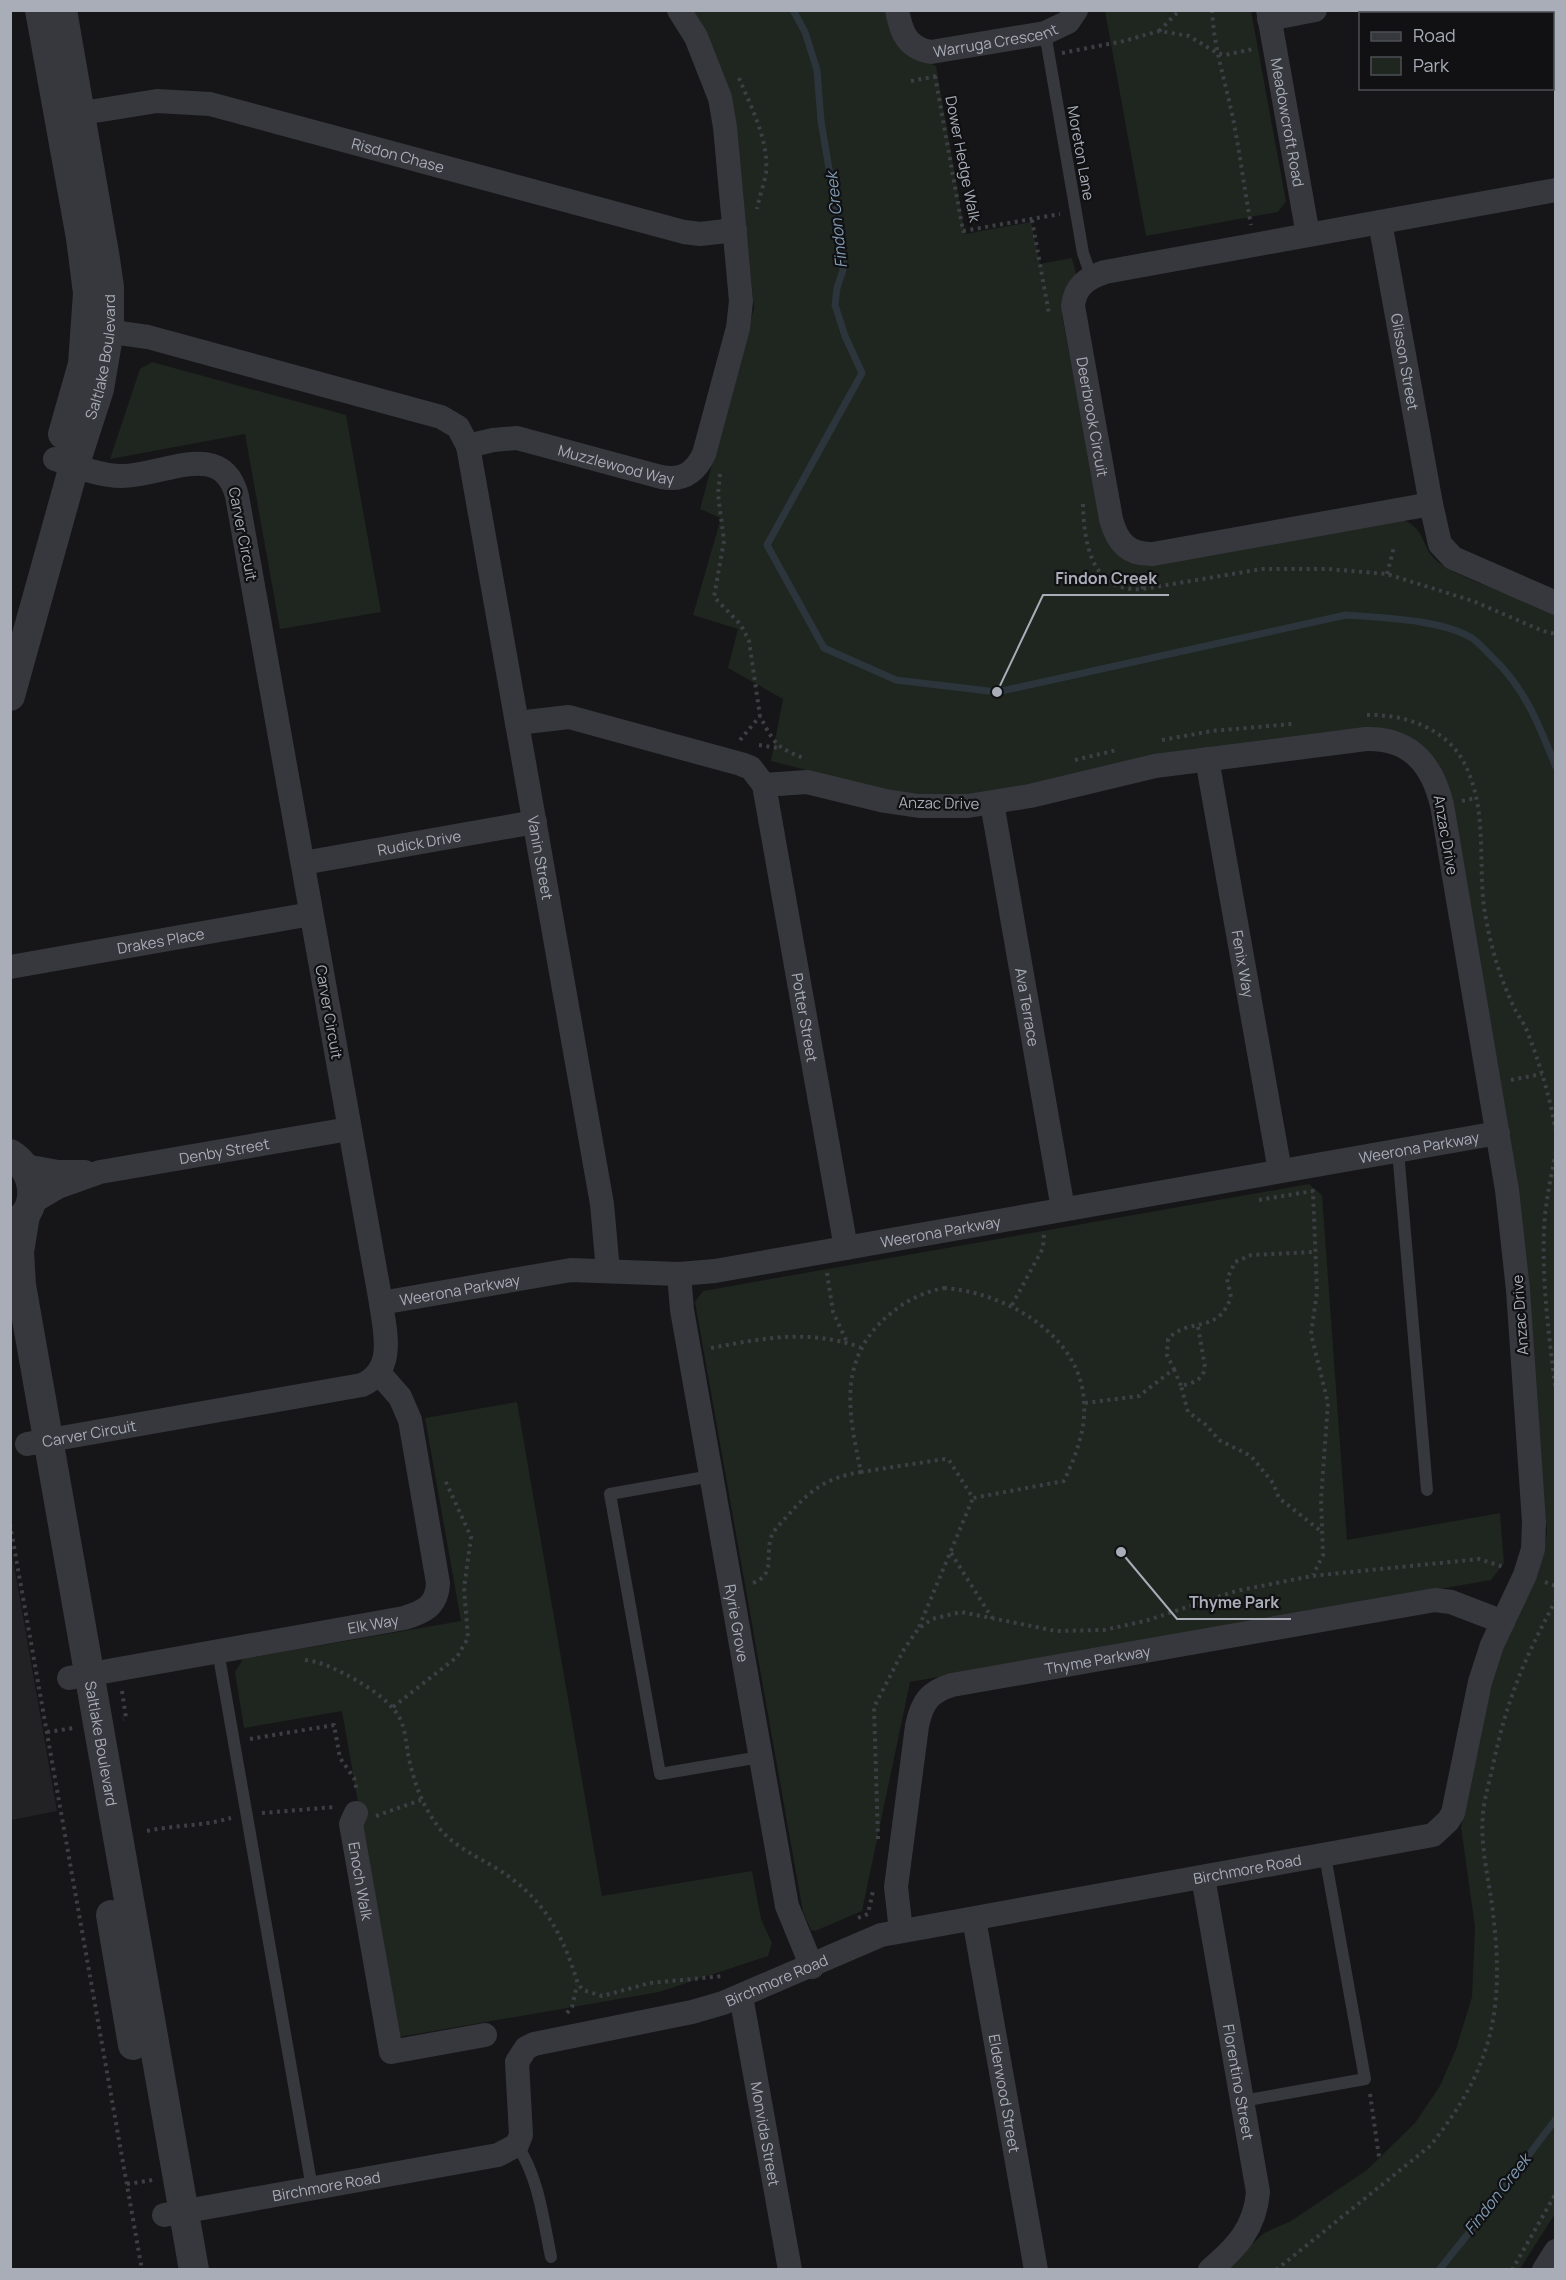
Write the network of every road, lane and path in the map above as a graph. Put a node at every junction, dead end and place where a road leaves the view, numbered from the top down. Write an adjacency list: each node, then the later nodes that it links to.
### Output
1 (40, 10): 19 (street, Saltlake Boulevard)
2 (62, 10): 19 (street, Saltlake Boulevard)
3 (679, 10): 24 (street, Muzzlewood Way)
4 (897, 10): 13 (street, Warruga Crescent)
5 (1076, 10): 11 (street, Warruga Crescent)
6 (1180, 10): 10 (path)
7 (1212, 10): 14 (path)
8 (1315, 10): 9 (street)
9 (1269, 15): 12 (street, Meadowcroft Road)
10 (1159, 31): 11 (path); 14 (path)
11 (1047, 44): 13 (street, Warruga Crescent); 21 (lane, Moreton Lane)
12 (1274, 46): 14 (path); 25 (street, Meadowcroft Road)
13 (931, 52): 17 (path, Dower Hedge Walk)
14 (1216, 53): 26 (path)
15 (736, 72): 24 (path)
16 (946, 74): 17 (path)
17 (935, 76): 18 (path); 22 (path, Dower Hedge Walk)
18 (911, 81)
19 (70, 115): 24 (street, Risdon Chase); 29 (street, Saltlake Boulevard)
20 (1556, 190): 23 (street)
21 (1076, 212): 22 (path, Dower Hedge Walk); 27 (lane, Moreton Lane)
22 (1032, 220): 28 (path)
23 (1380, 222): 25 (street); 34 (street, Glisson Street)
24 (745, 224): 30 (street, Muzzlewood Way)
25 (1308, 235): 26 (street)
26 (1254, 244): 27 (street)
27 (1091, 276): 34 (street, Deerbrook Circuit)
28 (1051, 323)
29 (98, 329): 30 (street); 31 (street, Saltlake Boulevard)
30 (468, 446): 43 (street, Vanin Street)
31 (64, 462): 38 (street, Saltlake Boulevard); 40 (street, Saltlake Boulevard); 54 (street, Carver Circuit)
32 (723, 465): 42 (path)
33 (1083, 500): 36 (path)
34 (1431, 504): 37 (street)
35 (1394, 547): 36 (path)
36 (1387, 574): 39 (path)
37 (1556, 603)
38 (10, 619)
39 (1556, 634)
40 (10, 696)
41 (1360, 715): 57 (path)
42 (759, 716): 46 (path); 46 (path)
43 (517, 723): 51 (street); 53 (street, Vanin Street)
44 (1300, 723): 45 (path)
45 (1155, 742)
46 (779, 748): 50 (path)
47 (1122, 749): 49 (path)
48 (1207, 759): 52 (street, Anzac Drive); 58 (street, Anzac Drive); 65 (street, Fenix Way)
49 (1071, 761)
50 (817, 762)
51 (764, 785): 52 (street, Anzac Drive); 70 (street, Potter Street)
52 (992, 803): 68 (street, Ava Terrace)
53 (536, 822): 54 (street, Rudick Drive); 72 (street, Vanin Street)
54 (303, 863): 55 (street, Carver Circuit)
55 (311, 914): 56 (street, Drakes Place); 59 (street, Carver Circuit)
56 (10, 967)
57 (1542, 1074): 58 (path); 60 (path)
58 (1490, 1084): 61 (street, Anzac Drive)
59 (349, 1128): 66 (street, Denby Street); 74 (street, Carver Circuit)
60 (1556, 1132)
61 (1498, 1133): 62 (street, Weerona Parkway); 98 (street, Anzac Drive)
62 (1398, 1151): 65 (street, Weerona Parkway); 89 (lane)
63 (1556, 1152): 84 (path)
64 (14, 1157): 66 (street, Denby Street); 69 (street, Saltlake Boulevard)
65 (1280, 1171): 67 (street, Weerona Parkway)
66 (100, 1172): 69 (street, Denby Street)
67 (1252, 1176): 68 (street, Weerona Parkway); 71 (path)
68 (1052, 1212): 70 (street, Weerona Parkway); 75 (path)
69 (22, 1215): 86 (street, Saltlake Boulevard)
70 (834, 1250): 73 (street, Weerona Parkway); 77 (path)
71 (1314, 1252): 76 (path); 92 (path)
72 (609, 1271): 73 (street, Weerona Parkway); 74 (street, Weerona Parkway)
73 (679, 1274): 80 (street, Ryrie Grove)
74 (381, 1303): 82 (street, Carver Circuit)
75 (1012, 1305): 79 (path); 85 (path)
76 (1198, 1327): 81 (path); 83 (path)
77 (847, 1342): 79 (path); 80 (path)
78 (10, 1347): 86 (street, Saltlake Boulevard)
79 (860, 1347): 87 (path)
80 (689, 1352): 88 (street, Ryrie Grove)
81 (1174, 1369): 83 (path); 85 (path)
82 (379, 1373): 86 (street, Carver Circuit); 100 (street, Elk Way)
83 (1181, 1386): 92 (path)
84 (1556, 1392)
85 (1085, 1403): 90 (path)
86 (37, 1443): 101 (street, Saltlake Boulevard)
87 (861, 1472): 90 (path); 95 (path)
88 (711, 1476): 95 (street, Ryrie Grove); 103 (lane)
89 (1427, 1490)
90 (973, 1498): 93 (path)
91 (10, 1524): 127 (path)
92 (1322, 1532): 94 (path)
93 (950, 1552): 97 (path); 99 (path)
94 (1312, 1576)
95 (731, 1588): 103 (street, Ryrie Grove)
96 (1556, 1600): 133 (path)
97 (992, 1618)
98 (1503, 1622): 104 (street, Anzac Drive); 112 (street, Thyme Parkway)
99 (918, 1629)
100 (218, 1651): 101 (street, Elk Way); 102 (lane)
101 (79, 1676): 124 (street, Saltlake Boulevard)
102 (234, 1742): 106 (path); 107 (lane)
103 (760, 1756): 113 (street, Ryrie Grove)
104 (1457, 1796): 109 (street, Birchmore Road)
105 (421, 1800): 106 (path)
106 (356, 1813): 107 (path); 116 (street, Enoch Walk)
107 (246, 1814): 108 (path); 122 (lane)
108 (147, 1831)
109 (1325, 1856): 110 (street, Birchmore Road); 118 (lane)
110 (1203, 1877): 111 (street, Birchmore Road); 119 (street, Florentino Street)
111 (974, 1918): 112 (street, Birchmore Road); 131 (street, Elderwood Street)
112 (901, 1931): 113 (street, Birchmore Road)
113 (812, 1967): 115 (street, Birchmore Road)
114 (578, 1984): 117 (path)
115 (741, 1996): 117 (street, Birchmore Road); 130 (street, Monvida Street)
116 (484, 2035)
117 (565, 2036): 120 (street, Birchmore Road)
118 (1365, 2079): 119 (lane); 121 (path)
119 (1243, 2101): 132 (street, Florentino Street)
120 (517, 2145): 122 (street, Birchmore Road); 126 (lane)
121 (1380, 2157)
122 (312, 2188): 124 (street, Birchmore Road)
123 (1556, 2193): 134 (path)
124 (174, 2213): 128 (street, Saltlake Boulevard); 129 (street, Saltlake Boulevard)
125 (1556, 2251): 135 (street)
126 (551, 2257)
127 (142, 2270)
128 (173, 2270)
129 (194, 2270)
130 (790, 2270)
131 (1036, 2270)
132 (1210, 2270)
133 (1276, 2270)
134 (1512, 2270)
135 (1544, 2270)

